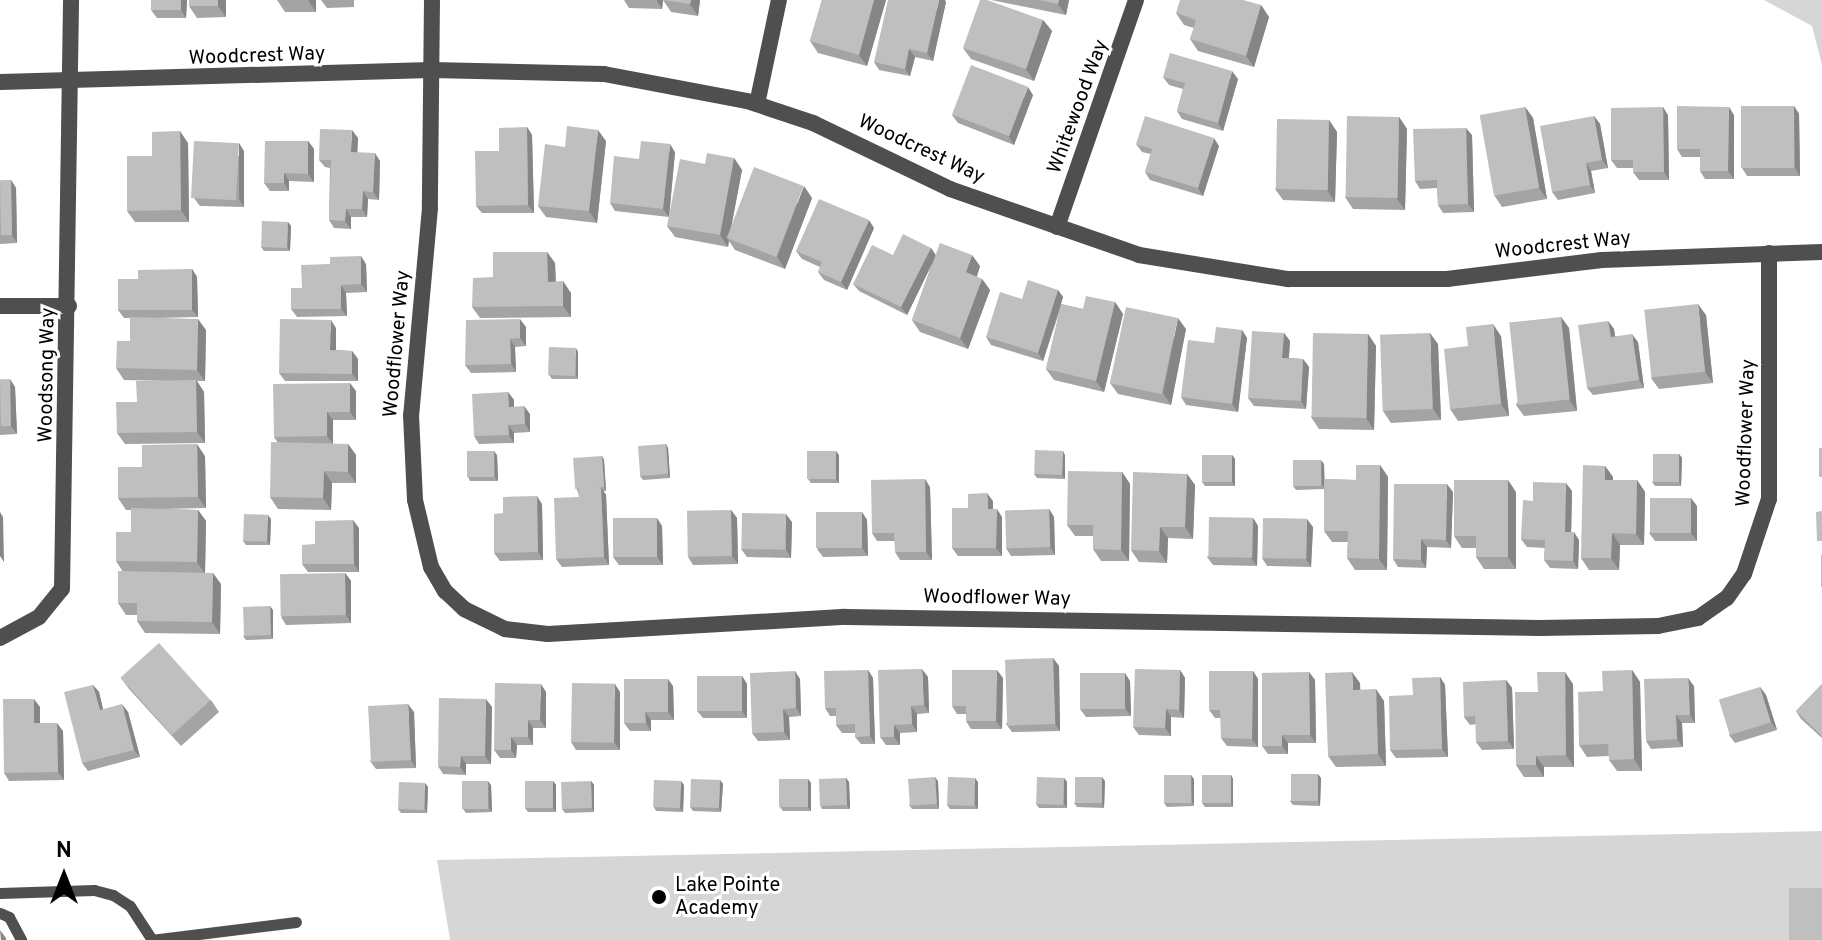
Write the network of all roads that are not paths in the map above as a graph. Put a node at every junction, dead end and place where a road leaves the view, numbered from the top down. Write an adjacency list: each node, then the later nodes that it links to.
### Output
1 (71, 0): 6 (street, Woodsong Way)
2 (432, 0): 5 (street)
3 (779, 0): 8 (street)
4 (1136, 0): 9 (street, Whitewood Way)
5 (431, 70): 6 (street, Woodcrest Way); 8 (street, Woodcrest Way); 11 (street, Woodflower Way)
6 (71, 81): 7 (street, Woodcrest Way); 13 (street, Woodsong Way)
7 (0, 82)
8 (757, 104): 9 (street, Woodcrest Way)
9 (1057, 227): 11 (street, Woodcrest Way)
10 (1822, 252): 11 (street, Woodcrest Way)
11 (1769, 253)
12 (0, 306): 13 (street)
13 (69, 306): 14 (street, Woodsong Way)
14 (0, 638)
15 (0, 893): 18 (lane)
16 (0, 913): 19 (lane)
17 (296, 922): 18 (lane)
18 (151, 939)
19 (21, 940)

